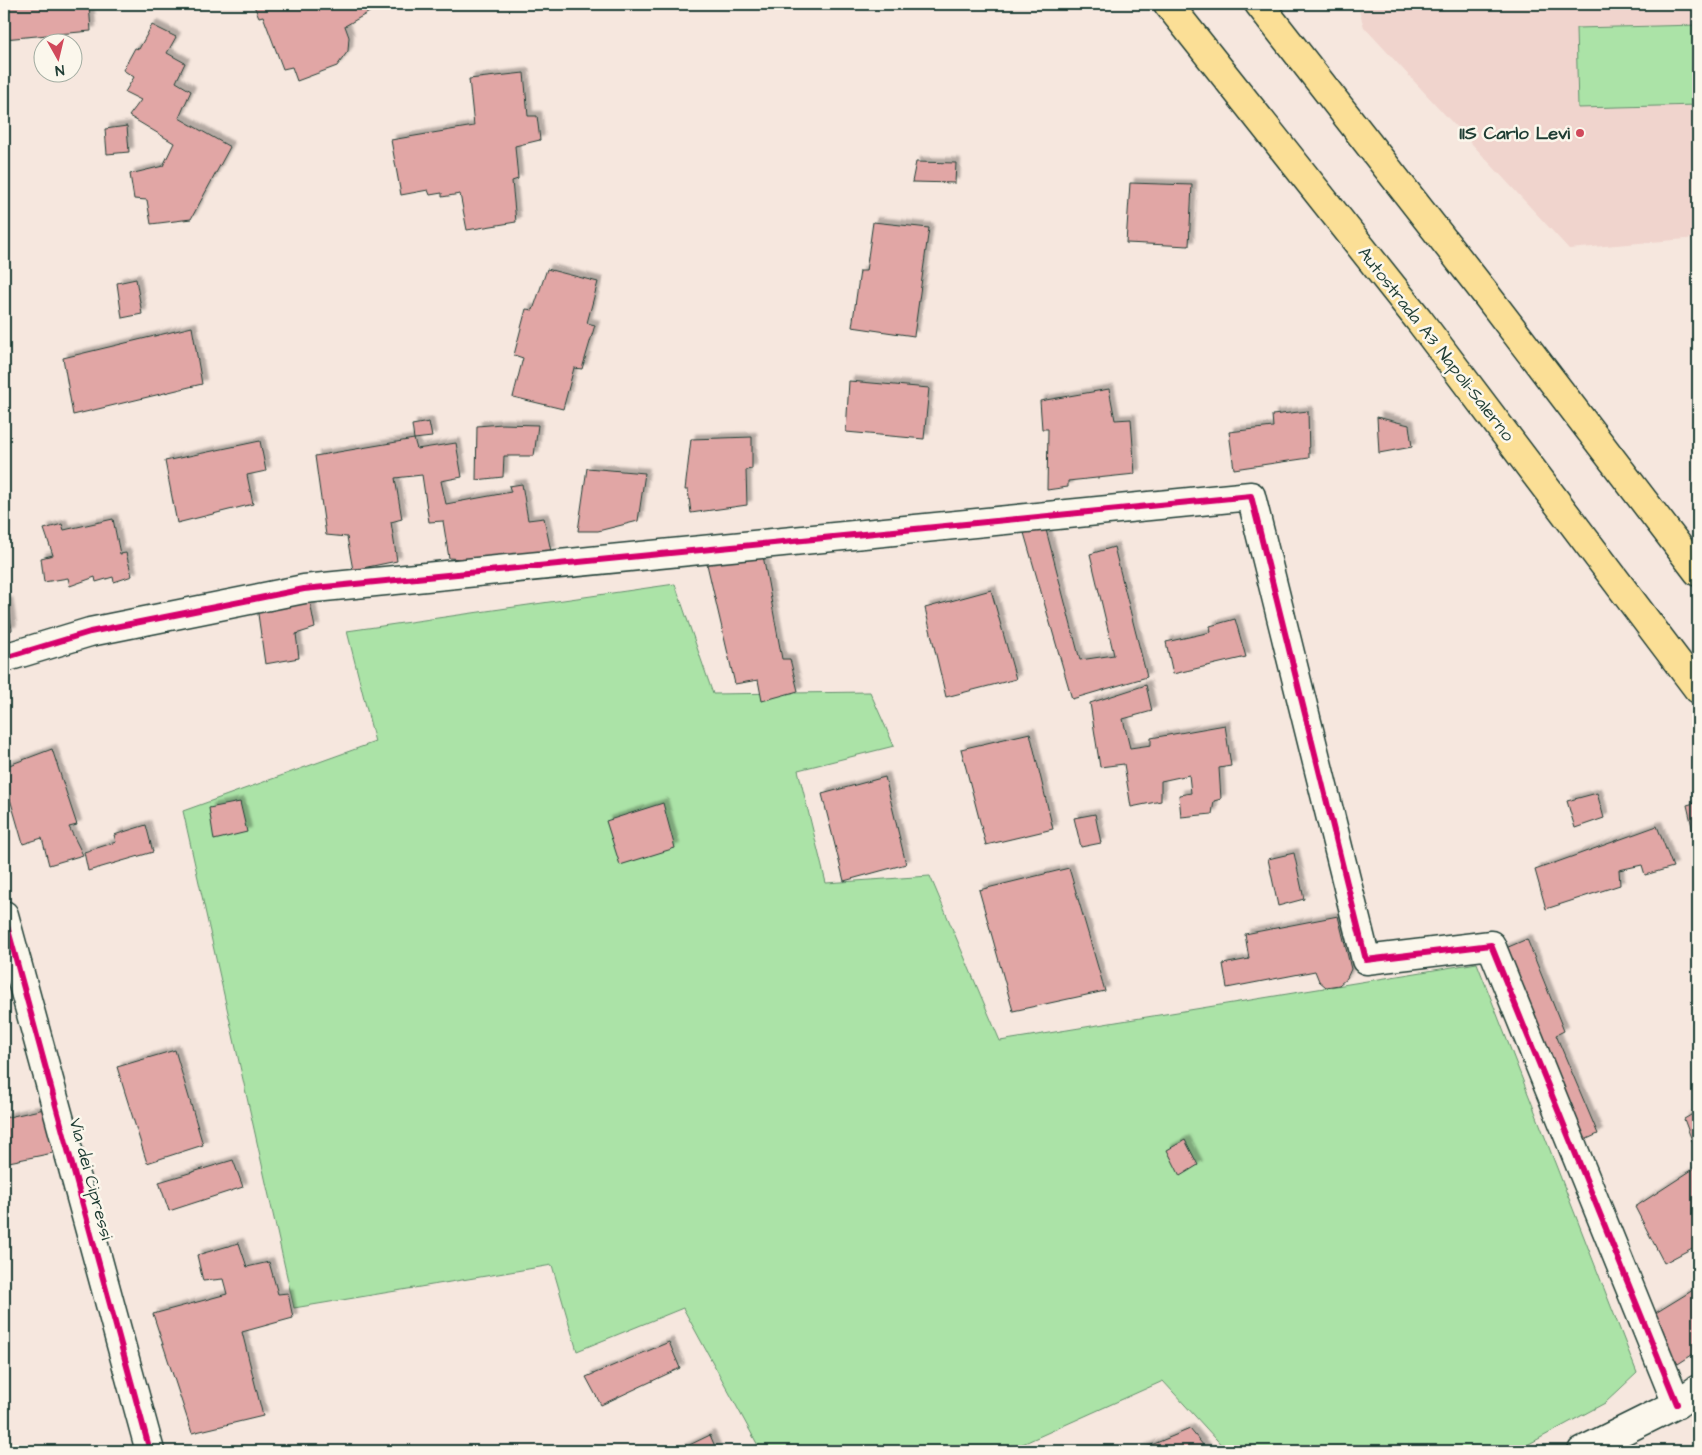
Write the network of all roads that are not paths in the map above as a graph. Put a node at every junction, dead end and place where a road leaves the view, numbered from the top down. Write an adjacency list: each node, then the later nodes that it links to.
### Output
1 (1168, 4): 5 (highway, Autostrada A3 Napoli-Salerno)
2 (1259, 4): 3 (highway)
3 (1698, 572)
4 (4, 658): 7 (street)
5 (1698, 689)
6 (4, 915): 8 (street, Via dei Cipressi)
7 (1687, 1396): 9 (street)
8 (150, 1451)
9 (1582, 1451)

